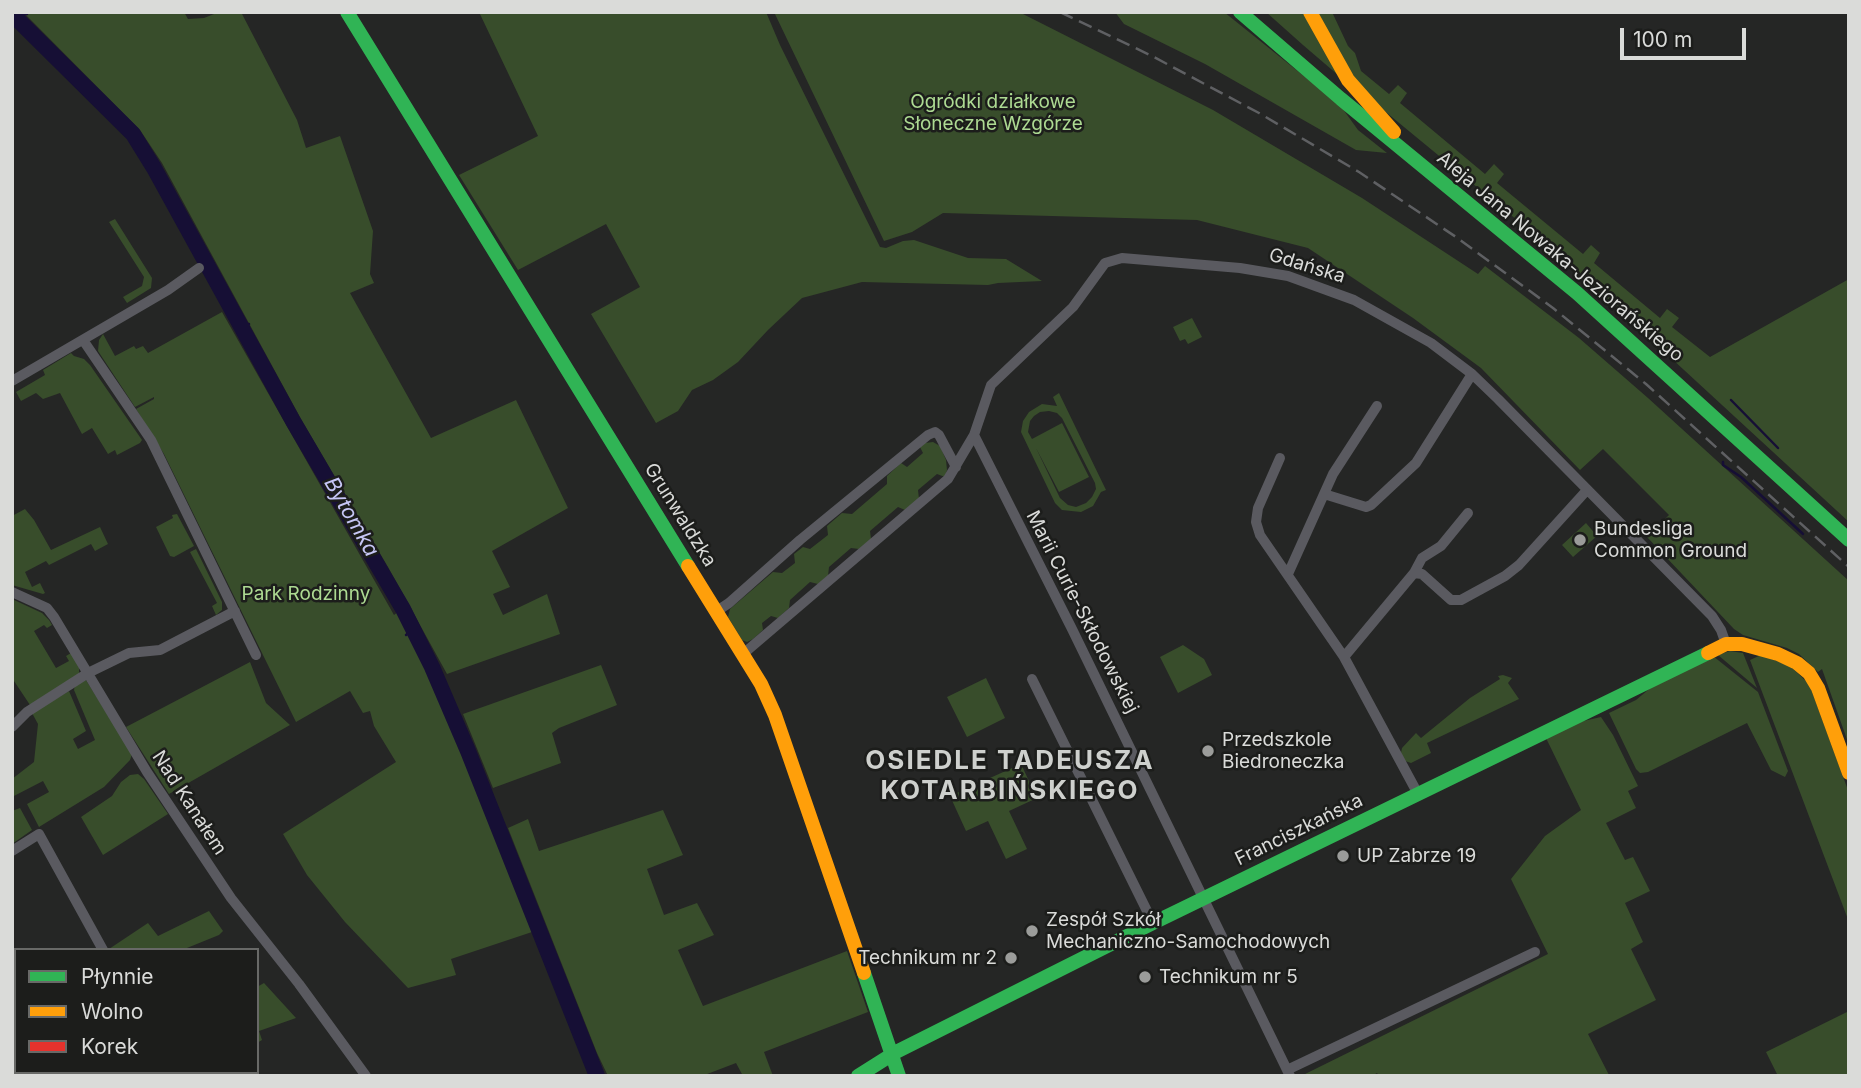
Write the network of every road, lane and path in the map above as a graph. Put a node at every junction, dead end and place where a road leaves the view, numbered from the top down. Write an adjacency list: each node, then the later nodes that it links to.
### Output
1 (347, 12): 23 (street, Grunwaldzka)
2 (1240, 12): 18 (street, Aleja Jana Nowaka-Jeziorańskiego)
3 (1252, 12): 5 (street, Aleja Jana Nowaka-Jeziorańskiego)
4 (1310, 12): 5 (street)
5 (1394, 132): 17 (street, Aleja Jana Nowaka-Jeziorańskiego)
6 (199, 268): 7 (street)
7 (83, 340): 9 (street); 22 (street)
8 (1472, 374): 11 (street, Gdańska); 14 (street, Gdańska); 15 (street)
9 (12, 381)
10 (1377, 406): 15 (street)
11 (974, 435): 13 (street); 34 (street, Marii Curie-Skłodowskiej)
12 (1280, 458): 20 (street)
13 (956, 467): 23 (street); 25 (street)
14 (1587, 490): 19 (street); 24 (street, Gdańska)
15 (1324, 494): 20 (street)
16 (1468, 513): 19 (street)
17 (1849, 528)
18 (1849, 540)
19 (1414, 573): 27 (street)
20 (1288, 574): 27 (street)
21 (12, 592): 28 (street, Nad Kanałem)
22 (235, 611): 26 (street); 28 (street)
23 (717, 611): 25 (street, Grunwaldzka)
24 (1726, 644): 31 (street); 32 (street, Franciszkańska)
25 (743, 654): 38 (street, Grunwaldzka)
26 (256, 655)
27 (1344, 657): 32 (street)
28 (88, 673): 30 (street); 40 (street, Nad Kanałem)
29 (1032, 679): 35 (street)
30 (12, 727)
31 (1849, 773)
32 (1418, 794): 34 (street, Franciszkańska)
33 (12, 851): 36 (street)
34 (1203, 897): 35 (street, Franciszkańska); 39 (street, Marii Curie-Skłodowskiej)
35 (1153, 923): 38 (street, Franciszkańska)
36 (102, 948)
37 (1535, 952): 39 (street, Marii Curie-Skłodowskiej)
38 (892, 1055): 41 (street, Franciszkańska); 42 (street, Grunwaldzka)
39 (1288, 1073)
40 (366, 1076)
41 (858, 1076)
42 (899, 1076)

